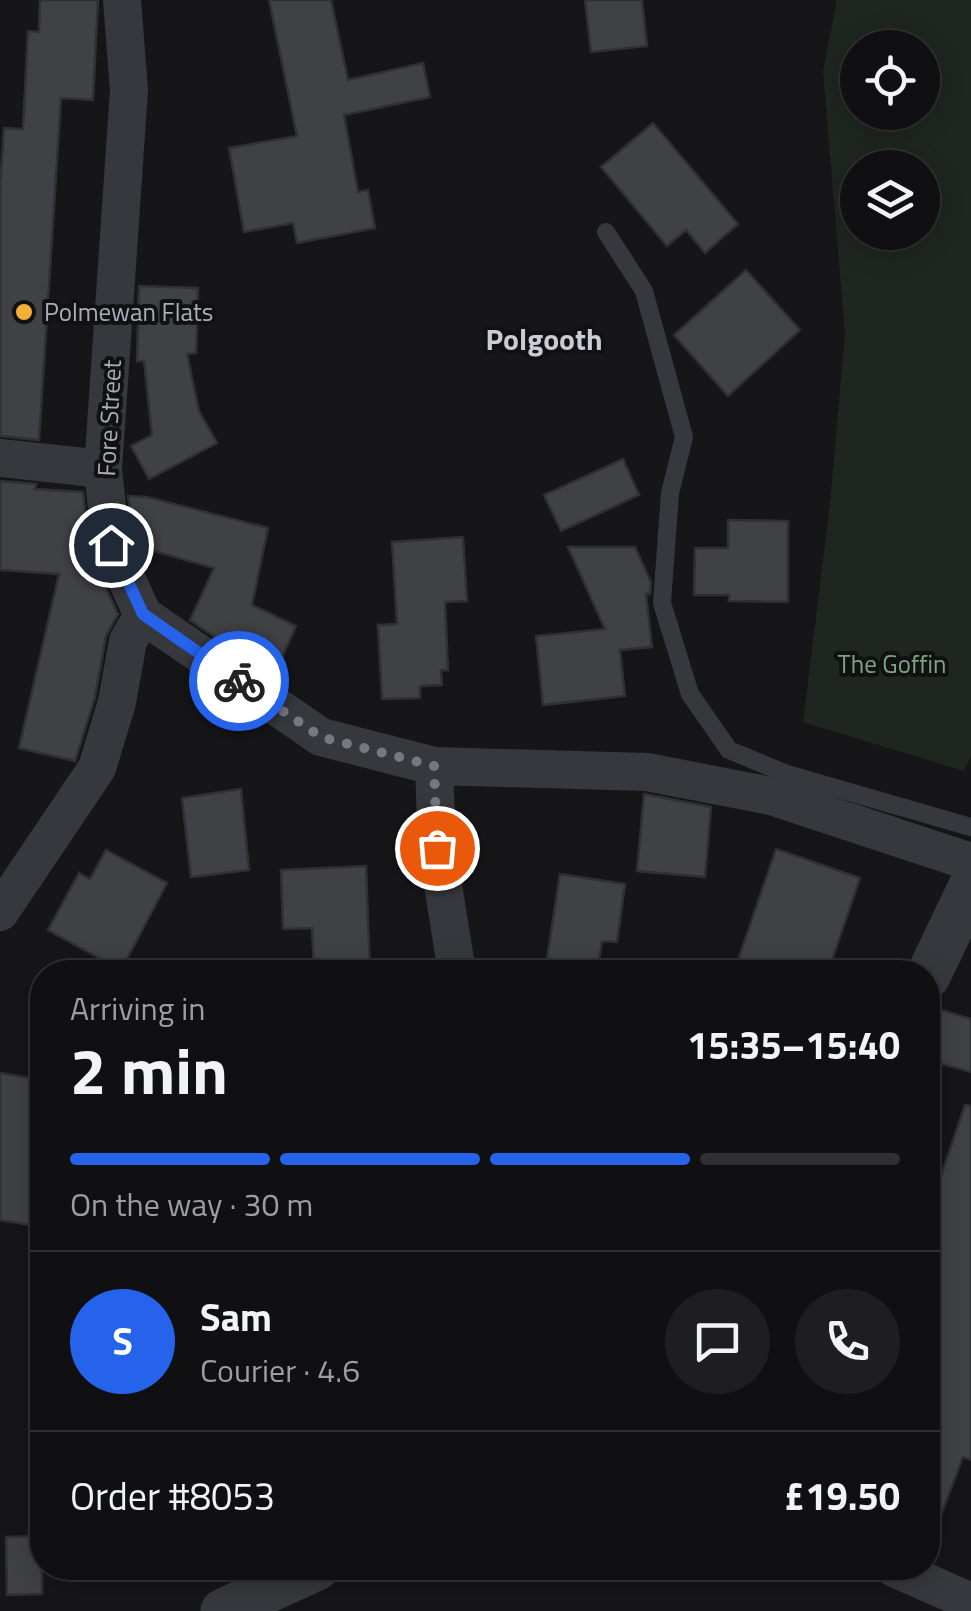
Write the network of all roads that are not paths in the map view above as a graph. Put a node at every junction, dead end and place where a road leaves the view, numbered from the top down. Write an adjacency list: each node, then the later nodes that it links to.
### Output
1 (122, 0): 4 (street, Fore Street)
2 (606, 232): 7 (lane)
3 (0, 458): 4 (street)
4 (103, 469): 5 (street, Fore Street)
5 (143, 614): 6 (street); 10 (street)
6 (434, 766): 8 (street); 11 (street)
7 (971, 827)
8 (971, 862)
9 (971, 886): 12 (street)
10 (0, 912)
11 (455, 960)
12 (936, 960)
13 (292, 1580): 16 (street)
14 (921, 1580): 15 (street)
15 (971, 1602)
16 (224, 1611)

